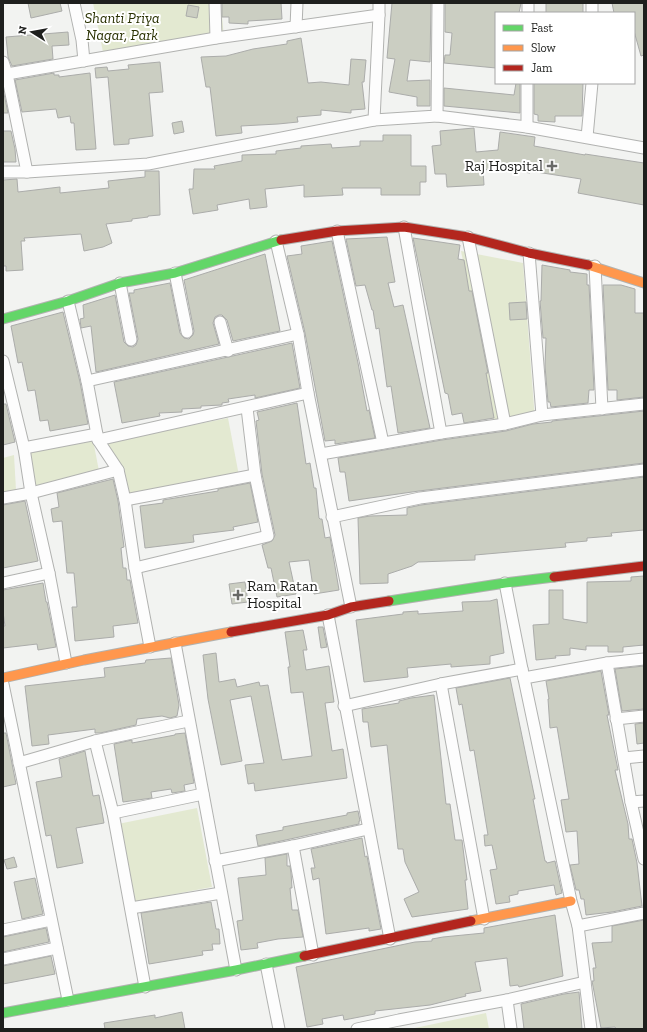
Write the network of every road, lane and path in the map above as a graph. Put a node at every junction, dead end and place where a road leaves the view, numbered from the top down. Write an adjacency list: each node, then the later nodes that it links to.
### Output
1 (74, 3): 9 (street)
2 (215, 3): 8 (street)
3 (297, 3): 7 (street)
4 (379, 3): 6 (street)
5 (438, 3): 14 (street)
6 (379, 15): 7 (street); 15 (street)
7 (296, 27): 8 (street)
8 (216, 38): 9 (street)
9 (84, 61): 11 (street)
10 (3, 62): 11 (street)
11 (7, 74): 20 (street)
12 (527, 84): 16 (street)
13 (592, 84): 17 (street)
14 (437, 116): 15 (street); 16 (street)
15 (374, 120): 20 (street)
16 (527, 127): 17 (street)
17 (588, 137): 18 (street)
18 (644, 148)
19 (3, 172): 20 (street)
20 (27, 172)
21 (404, 228): 22 (street); 23 (street); 45 (street)
22 (337, 231): 24 (street); 47 (street)
23 (468, 237): 25 (street); 44 (street)
24 (276, 241): 27 (street); 34 (street)
25 (529, 253): 26 (street); 43 (street)
26 (595, 266): 29 (street); 42 (street)
27 (175, 273): 28 (street); 33 (street)
28 (120, 283): 30 (street); 35 (street)
29 (644, 283)
30 (68, 301): 31 (street); 38 (street)
31 (3, 319)
32 (220, 322): 36 (street)
33 (187, 332)
34 (298, 334): 36 (street); 39 (street)
35 (131, 340)
36 (228, 351): 38 (street)
37 (3, 361): 48 (street)
38 (87, 381): 46 (street)
39 (308, 393): 41 (street); 49 (street)
40 (644, 404): 42 (street)
41 (247, 408): 46 (street); 52 (street)
42 (602, 409): 43 (street)
43 (542, 415): 44 (street)
44 (505, 424): 45 (street)
45 (441, 433): 47 (street)
46 (97, 437): 48 (street); 50 (street)
47 (384, 444): 49 (street)
48 (24, 448): 53 (street)
49 (321, 454): 56 (street)
50 (118, 470): 53 (street); 55 (street)
51 (644, 470): 56 (street)
52 (255, 475): 55 (street); 58 (street)
53 (31, 493): 54 (street); 59 (street)
54 (3, 498)
55 (125, 500): 58 (street)
56 (332, 517): 62 (street)
57 (644, 566): 61 (street)
58 (135, 568): 65 (street)
59 (49, 573): 60 (street); 67 (street)
60 (3, 583)
61 (505, 584): 62 (street); 69 (street)
62 (351, 607): 63 (street)
63 (328, 615): 64 (street); 73 (street)
64 (175, 643): 65 (street); 76 (street)
65 (150, 647): 67 (street)
66 (644, 659): 68 (street)
67 (66, 663): 70 (street)
68 (607, 663): 69 (street); 75 (street)
69 (523, 673): 72 (street); 90 (street)
70 (3, 678)
71 (3, 684): 80 (street)
72 (441, 684): 73 (street); 93 (street)
73 (344, 706): 85 (street)
74 (644, 716): 75 (street)
75 (616, 719): 79 (street)
76 (188, 721): 77 (street); 81 (street)
77 (95, 741): 80 (street); 84 (street)
78 (644, 756): 79 (street)
79 (624, 758): 83 (street)
80 (19, 763): 94 (street)
81 (203, 794): 84 (street); 88 (street)
82 (644, 801): 83 (street)
83 (631, 802): 87 (street)
84 (113, 814): 91 (street)
85 (368, 829): 86 (street); 97 (street)
86 (293, 846): 88 (street); 99 (street)
87 (644, 859)
88 (215, 861): 89 (street)
89 (221, 893): 91 (street); 102 (street)
90 (571, 902): 93 (street); 95 (street)
91 (131, 908): 104 (street)
92 (644, 913): 95 (street)
93 (484, 919): 97 (street)
94 (51, 920): 96 (street); 98 (street)
95 (578, 926): 103 (street)
96 (3, 930)
97 (390, 939): 99 (street)
98 (57, 948): 100 (street); 105 (street)
99 (313, 955): 101 (street)
100 (3, 959)
101 (266, 964): 102 (street); 109 (street)
102 (236, 970): 104 (street)
103 (585, 982): 106 (street); 112 (street)
104 (145, 987): 105 (street)
105 (68, 1000): 107 (street)
106 (508, 1000): 108 (street); 111 (street)
107 (3, 1013)
108 (400, 1024): 110 (street)
109 (279, 1029)
110 (357, 1029)
111 (512, 1029)
112 (591, 1029)

